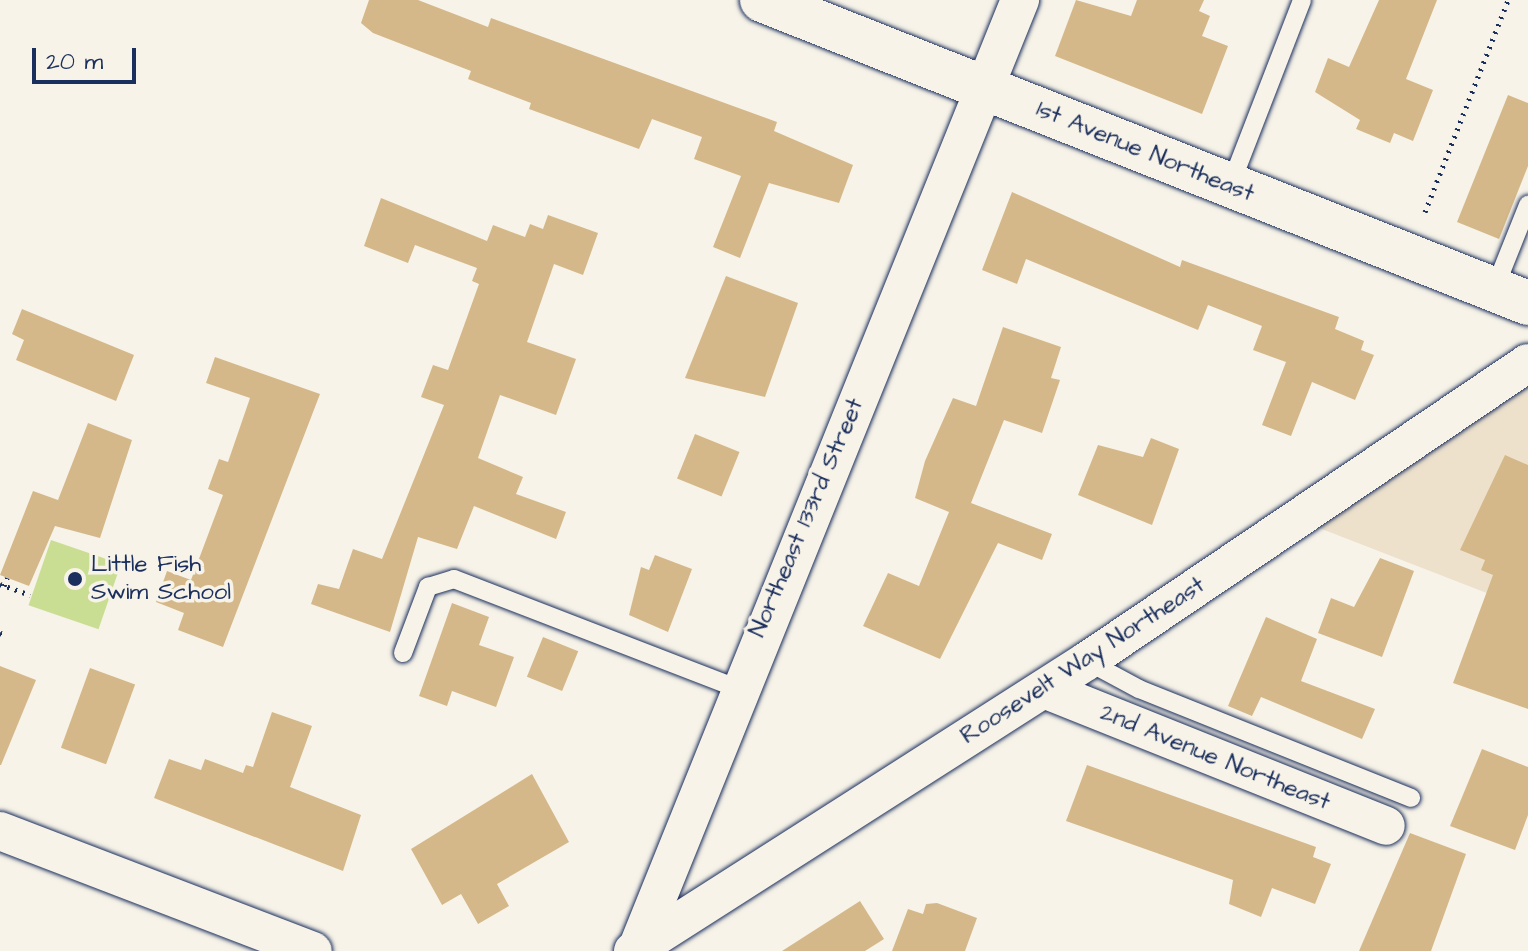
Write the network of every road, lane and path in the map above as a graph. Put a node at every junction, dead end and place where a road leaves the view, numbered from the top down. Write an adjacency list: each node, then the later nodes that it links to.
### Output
1 (762, 0): 5 (street, 1st Avenue Northeast)
2 (1020, 0): 5 (street, Northeast 133rd Street)
3 (1302, 0): 6 (lane)
4 (1508, 0): 8 (path)
5 (986, 89): 6 (street, 1st Avenue Northeast); 16 (street, Northeast 133rd Street)
6 (1230, 186): 9 (street, 1st Avenue Northeast)
7 (1528, 205): 9 (lane)
8 (1425, 212)
9 (1511, 296)
10 (1528, 363): 15 (street, Roosevelt Way Northeast)
11 (7, 578): 12 (path)
12 (2, 585): 13 (path)
13 (30, 595)
14 (403, 653): 16 (lane)
15 (1087, 661): 17 (street, Roosevelt Way Northeast); 18 (lane)
16 (737, 688): 21 (street, Northeast 133rd Street)
17 (1044, 689): 19 (street, 2nd Avenue Northeast); 21 (street, Roosevelt Way Northeast)
18 (1411, 798)
19 (1386, 826)
20 (0, 831): 22 (street)
21 (635, 950)
22 (313, 951)

